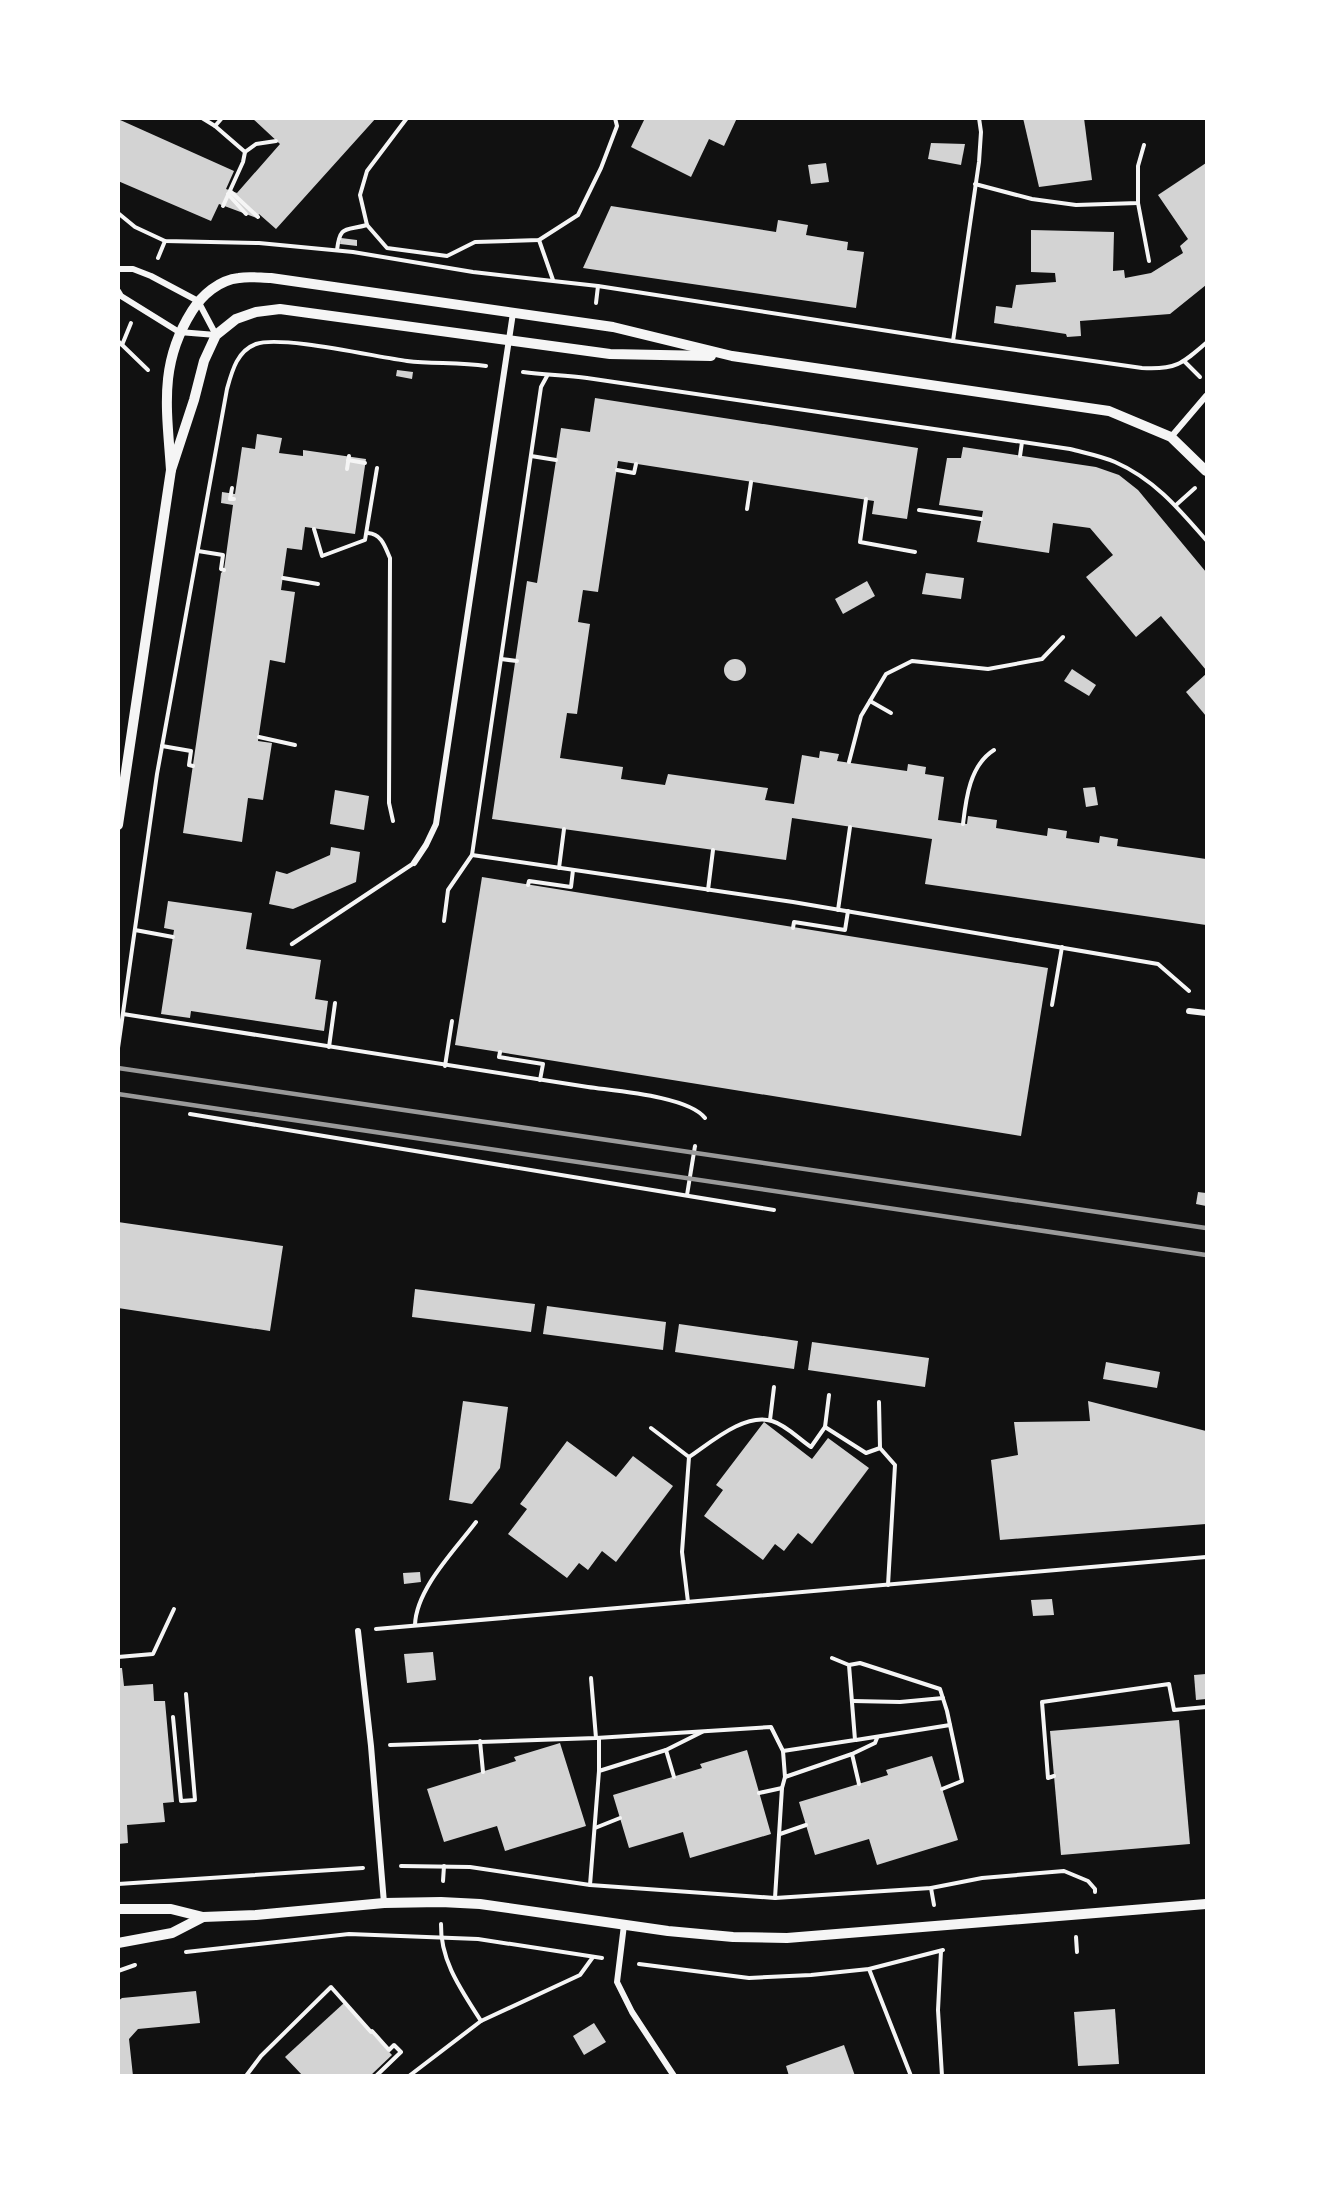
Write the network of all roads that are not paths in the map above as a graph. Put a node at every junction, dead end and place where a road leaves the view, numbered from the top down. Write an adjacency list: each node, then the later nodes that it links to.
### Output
1 (118, 269): 3 (street)
2 (118, 291): 5 (street)
3 (198, 301): 4 (street); 5 (street); 6 (street)
4 (513, 313): 7 (street); 8 (street)
5 (179, 332): 6 (street); 11 (street)
6 (216, 335): 7 (street); 11 (street)
7 (509, 341): 8 (street); 14 (street)
8 (732, 356): 10 (street)
9 (1206, 396): 10 (street)
10 (1171, 437): 12 (street)
11 (171, 470): 13 (street)
12 (1206, 471)
13 (118, 825)
14 (414, 863): 15 (lane)
15 (292, 944)
16 (1189, 1011): 17 (street)
17 (1206, 1013)
18 (358, 1631): 19 (street)
19 (384, 1903): 22 (street); 23 (street)
20 (1206, 1904): 23 (street)
21 (118, 1909): 22 (street)
22 (203, 1917): 24 (street)
23 (624, 1925): 25 (street)
24 (118, 1943)
25 (674, 2076)

